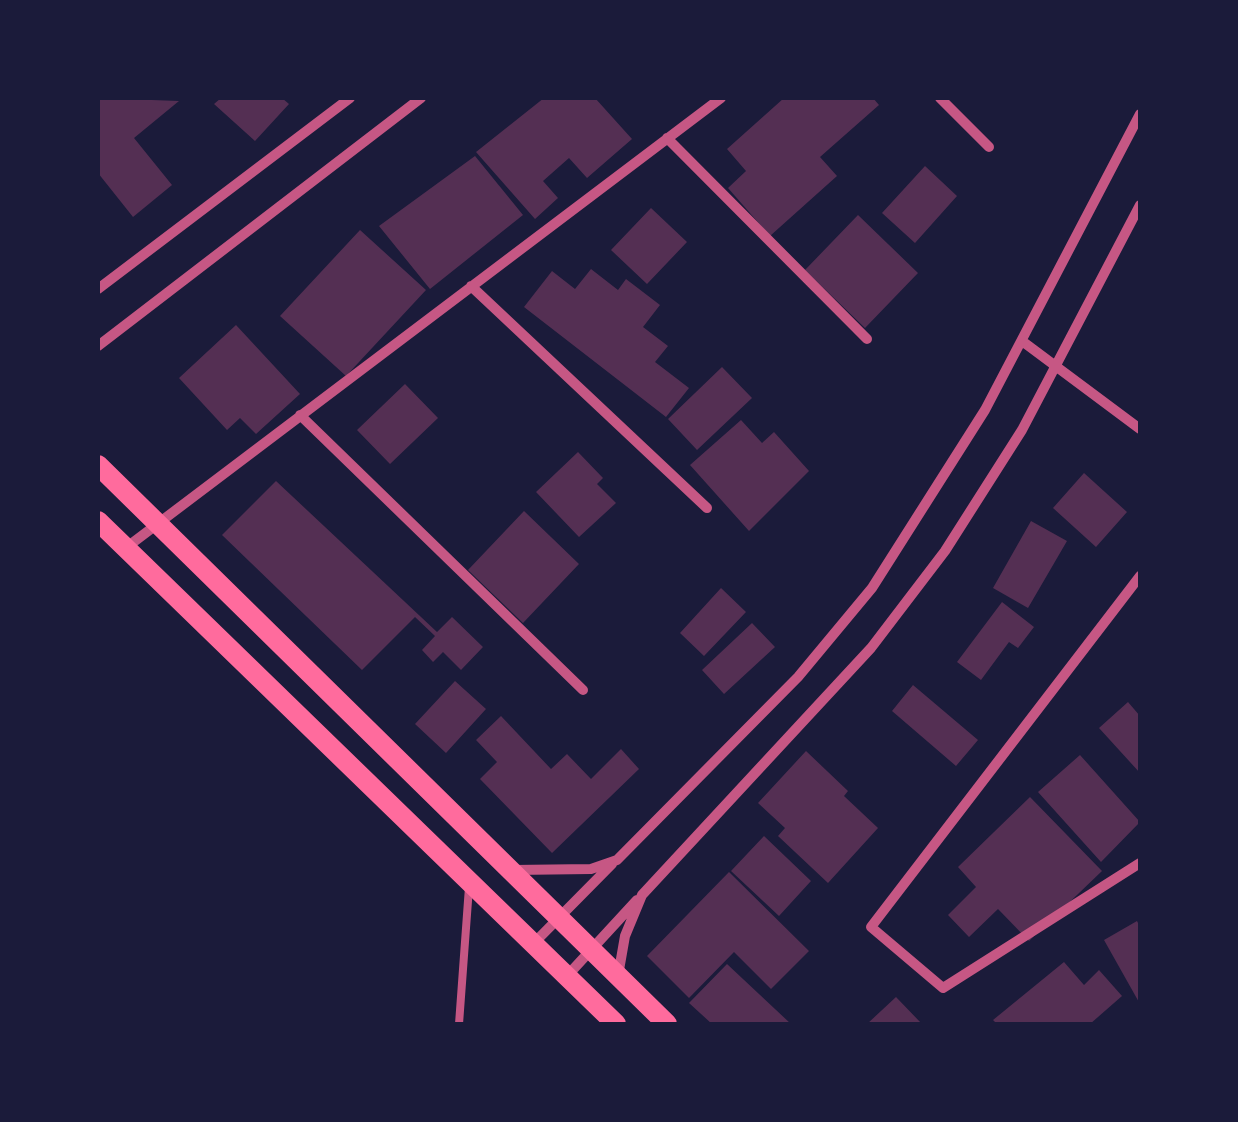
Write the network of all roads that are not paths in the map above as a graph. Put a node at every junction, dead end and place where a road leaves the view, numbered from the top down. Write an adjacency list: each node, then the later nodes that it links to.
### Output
1 (350, 98): 10 (street)
2 (422, 98): 13 (street)
3 (721, 98): 6 (street)
4 (940, 98): 7 (street)
5 (1140, 114): 12 (street)
6 (666, 138): 9 (street); 11 (street)
7 (989, 147)
8 (1140, 205): 14 (street)
9 (472, 286): 15 (street); 18 (street)
10 (98, 289)
11 (866, 339)
12 (1022, 340): 14 (street); 24 (street)
13 (98, 346)
14 (1055, 366): 16 (street); 28 (street)
15 (300, 415): 20 (street); 23 (street)
16 (1140, 429)
17 (98, 466): 20 (main road)
18 (707, 508)
19 (98, 520): 21 (main road)
20 (156, 524): 21 (street); 26 (main road)
21 (126, 548): 27 (main road)
22 (1140, 576): 25 (street)
23 (583, 690)
24 (617, 860): 26 (street); 29 (street)
25 (1140, 863)
26 (508, 870): 29 (main road)
27 (470, 882): 30 (main road); 34 (lane)
28 (642, 895): 31 (street); 33 (street)
29 (558, 919): 30 (street); 31 (main road)
30 (533, 944): 32 (main road)
31 (590, 950): 32 (street); 33 (main road)
32 (566, 976): 35 (main road)
33 (618, 977): 36 (main road)
34 (459, 1024)
35 (616, 1024)
36 (667, 1024)

